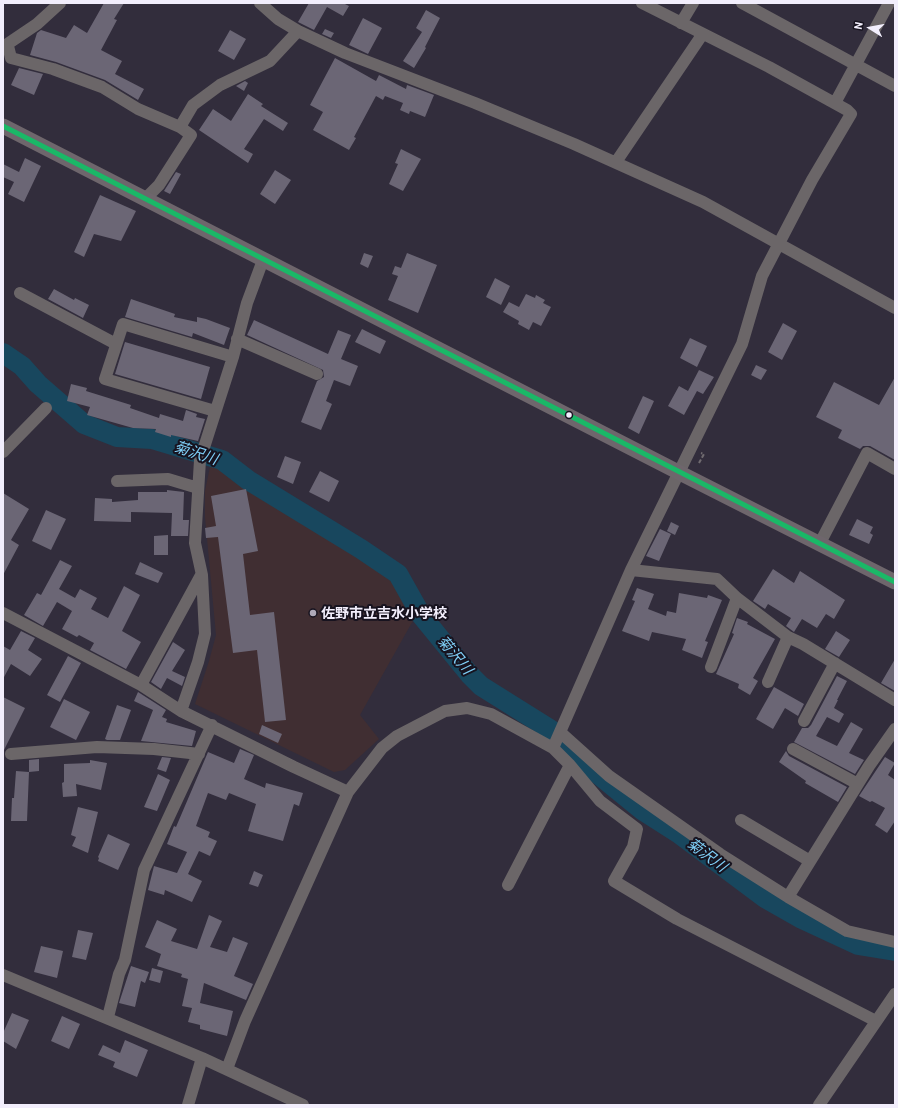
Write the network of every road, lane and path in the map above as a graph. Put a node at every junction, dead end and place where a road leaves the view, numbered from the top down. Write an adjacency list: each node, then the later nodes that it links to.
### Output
1 (60, 3): 10 (street)
2 (260, 3): 8 (street)
3 (642, 3): 7 (street)
4 (693, 3): 7 (street)
5 (742, 3): 11 (street)
6 (888, 3): 11 (street)
7 (681, 24): 9 (street)
8 (298, 31): 15 (street); 16 (street)
9 (702, 35): 13 (street); 16 (street)
10 (5, 46): 15 (street)
11 (856, 65): 12 (street); 13 (street)
12 (895, 86)
13 (834, 103): 18 (street)
14 (3, 126): 17 (main road)
15 (180, 127): 17 (street)
16 (616, 162): 18 (street)
17 (145, 199): 19 (main road)
18 (778, 244): 21 (street); 30 (street)
19 (263, 260): 22 (street); 30 (main road)
20 (20, 293): 23 (street)
21 (895, 308)
22 (237, 339): 24 (street); 25 (street)
23 (116, 344): 24 (street); 27 (street)
24 (232, 357): 27 (street)
25 (317, 374)
26 (46, 408): 28 (street)
27 (215, 411): 32 (street)
28 (3, 452)
29 (895, 469): 33 (street)
30 (680, 473): 33 (main road); 34 (street)
31 (117, 481): 32 (street)
32 (198, 488): 35 (street)
33 (820, 543): 36 (main road)
34 (631, 570): 37 (street); 49 (street)
35 (202, 575): 43 (street); 45 (street)
36 (895, 582)
37 (737, 598): 39 (street); 41 (street)
38 (3, 613): 43 (street)
39 (788, 637): 40 (street); 42 (street)
40 (835, 663): 44 (street); 46 (street)
41 (711, 667)
42 (768, 682)
43 (141, 685): 45 (street)
44 (895, 700)
45 (181, 711): 47 (street)
46 (804, 721)
47 (212, 725): 53 (street); 56 (street)
48 (895, 729): 55 (street)
49 (560, 732): 50 (street); 60 (street)
50 (553, 748): 54 (street); 56 (street)
51 (794, 749): 55 (street)
52 (11, 754): 53 (street)
53 (199, 754): 64 (street)
54 (570, 765): 59 (street); 65 (street)
55 (858, 784): 58 (street)
56 (348, 792): 67 (street)
57 (741, 820): 58 (street)
58 (810, 861): 60 (street)
59 (508, 885)
60 (788, 897): 61 (street)
61 (895, 942)
62 (3, 975): 64 (street)
63 (895, 994): 65 (street)
64 (108, 1017): 66 (street)
65 (876, 1021): 70 (street)
66 (202, 1058): 67 (street); 68 (street)
67 (227, 1069): 69 (street)
68 (188, 1105)
69 (303, 1105)
70 (819, 1105)

